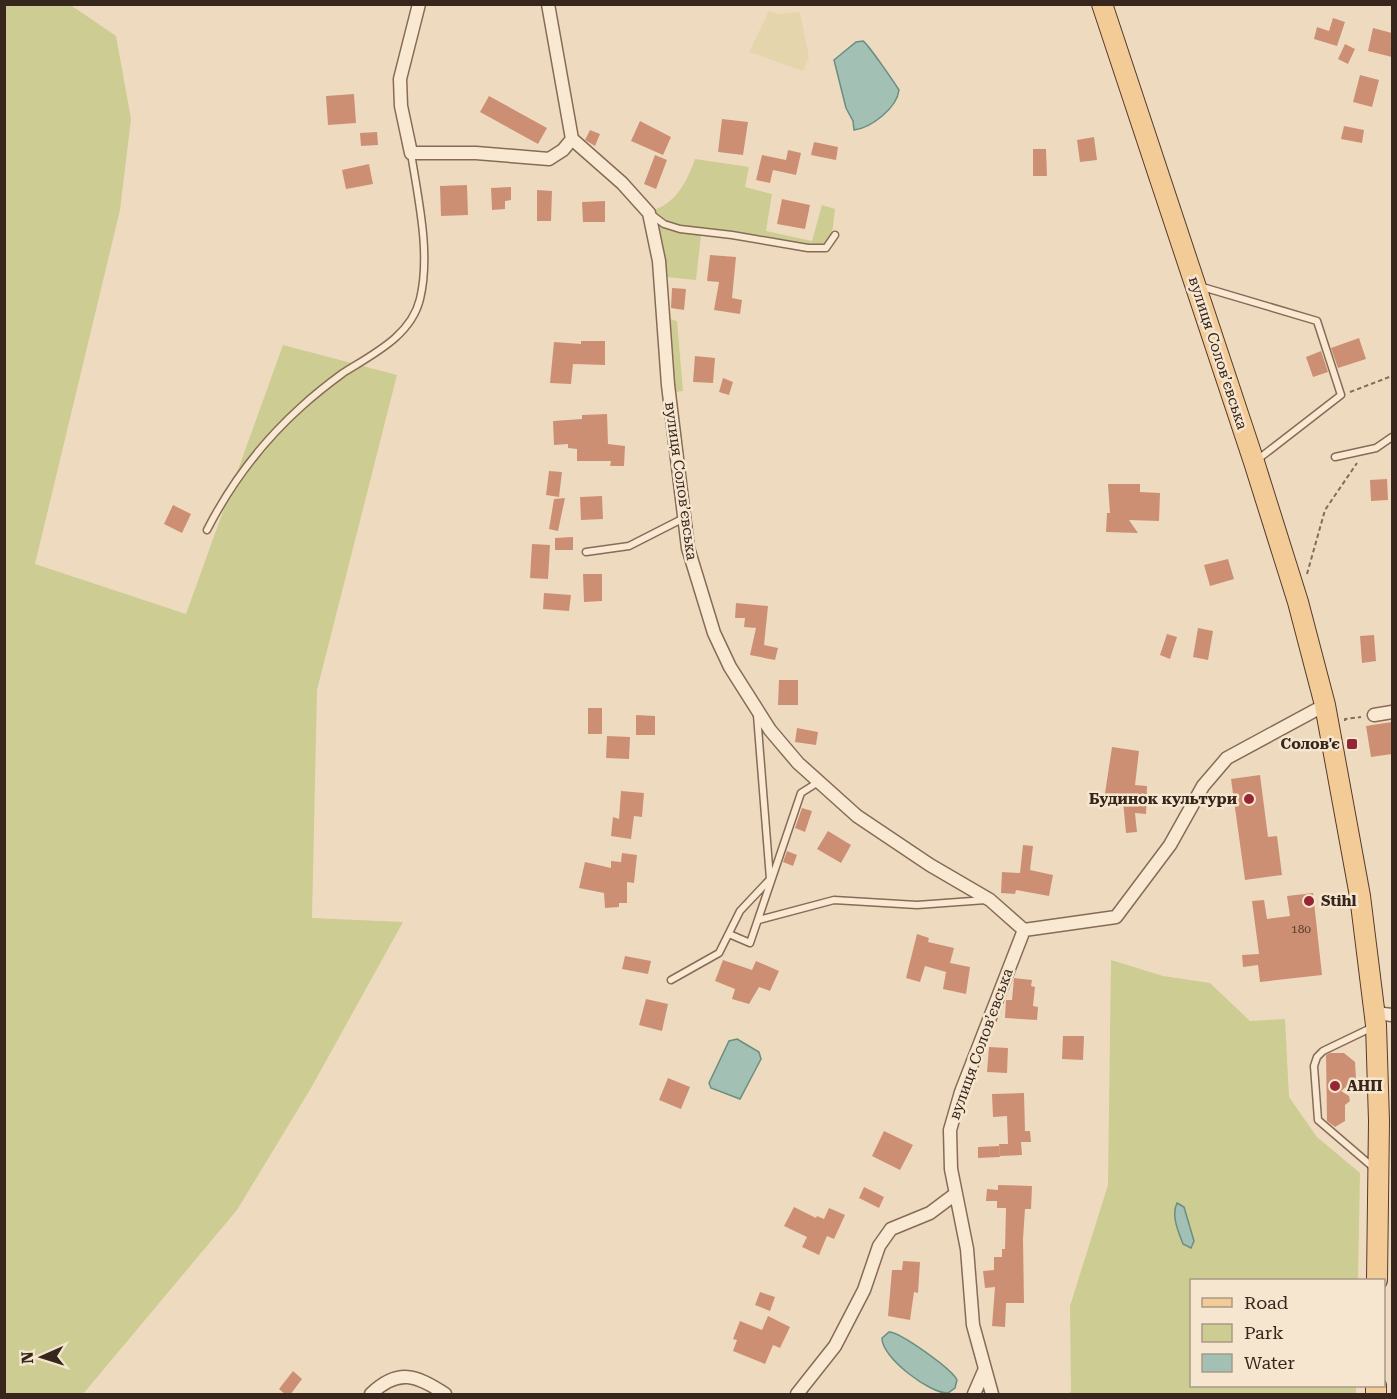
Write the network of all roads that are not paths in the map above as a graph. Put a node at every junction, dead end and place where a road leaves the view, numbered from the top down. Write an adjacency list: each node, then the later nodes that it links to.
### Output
1 (419, 4): 5 (street)
2 (549, 4): 4 (street)
3 (1102, 4): 8 (main road, вулиця Соловʼєвська)
4 (572, 139): 5 (street); 6 (street, вулиця Соловʼєвська)
5 (411, 153): 13 (lane)
6 (649, 213): 7 (lane); 12 (street, вулиця Соловʼєвська)
7 (835, 235)
8 (1195, 285): 11 (main road, вулиця Соловʼєвська); 11 (lane)
9 (1392, 436): 10 (lane)
10 (1335, 457)
11 (1254, 462): 15 (main road, вулиця Соловʼєвська)
12 (684, 518): 14 (lane); 16 (street, вулиця Соловʼєвська)
13 (207, 530)
14 (586, 552)
15 (1325, 705): 23 (street); 26 (main road, вулиця Соловʼєвська)
16 (757, 710): 19 (street, вулиця Соловʼєвська); 20 (lane)
17 (1392, 712): 18 (street)
18 (1374, 715)
19 (820, 781): 20 (lane); 21 (street, вулиця Соловʼєвська)
20 (772, 877): 22 (lane); 24 (lane)
21 (990, 900): 22 (lane); 23 (street, вулиця Соловʼєвська)
22 (759, 920): 24 (lane)
23 (1024, 930): 28 (street, вулиця Соловʼєвська)
24 (729, 934): 25 (lane)
25 (671, 980)
26 (1381, 1018): 27 (main road, вулиця Соловʼєвська); 27 (lane)
27 (1379, 1172): 29 (main road, вулиця Соловʼєвська)
28 (954, 1196): 30 (street, вулиця Соловʼєвська); 33 (street)
29 (1377, 1279)
30 (984, 1371): 34 (street); 35 (street, вулиця Соловʼєвська)
31 (371, 1395): 32 (street)
32 (445, 1395)
33 (797, 1395)
34 (974, 1395)
35 (992, 1395)

